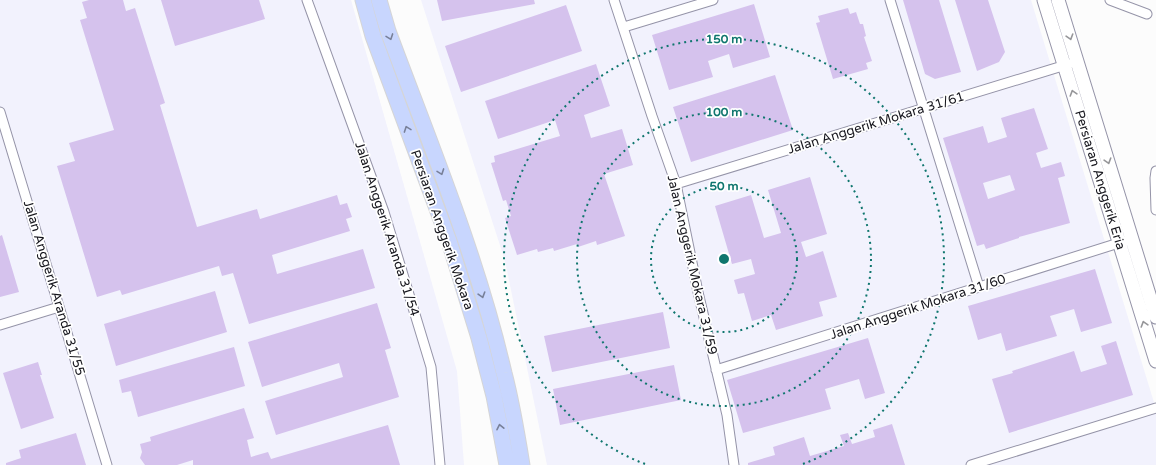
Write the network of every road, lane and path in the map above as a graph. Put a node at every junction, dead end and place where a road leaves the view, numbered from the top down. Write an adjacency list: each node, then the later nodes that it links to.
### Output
1 (307, 0): 29 (street, Jalan Anggerik Aranda 31/54)
2 (363, 0): 30 (main road, Persiaran Anggerik Mokara, one-way to 2)
3 (379, 0): 31 (main road, Persiaran Anggerik Mokara, one-way to 31)
4 (614, 0): 11 (street, Jalan Anggerik Mokara 31/59)
5 (713, 0): 11 (street)
6 (890, 0): 14 (street)
7 (1044, 0): 13 (street, Persiaran Anggerik Eria)
8 (1058, 0): 12 (street, Persiaran Anggerik Eria, one-way to 12)
9 (1110, 0): 10 (street)
10 (1146, 14)
11 (624, 27): 17 (street, Jalan Anggerik Mokara 31/59)
12 (1077, 62): 13 (street, Jalan Anggerik Mokara 31/61); 19 (street, Persiaran Anggerik Eria, one-way to 19)
13 (1064, 66): 14 (street, Jalan Anggerik Mokara 31/61); 20 (street, Persiaran Anggerik Eria, one-way to 13)
14 (924, 108): 17 (street, Jalan Anggerik Mokara 31/61); 21 (street)
15 (0, 112): 22 (street, Jalan Anggerik Aranda 31/55)
16 (1156, 171): 18 (street)
17 (676, 184): 26 (street, Jalan Anggerik Mokara 31/59)
18 (1156, 210)
19 (1132, 239): 20 (street, Jalan Anggerik Mokara 31/60); 23 (street, Persiaran Anggerik Eria)
20 (1119, 243): 21 (street, Jalan Anggerik Mokara 31/60); 25 (street, Persiaran Anggerik Eria, one-way to 20)
21 (979, 287): 26 (street, Jalan Anggerik Mokara 31/60)
22 (59, 307): 24 (street); 28 (street, Jalan Anggerik Aranda 31/55)
23 (1156, 317)
24 (0, 325)
25 (1156, 361)
26 (716, 370): 32 (street, Jalan Anggerik Mokara 31/59)
27 (1156, 408): 33 (street)
28 (107, 465)
29 (440, 465)
30 (507, 465)
31 (522, 465)
32 (734, 465)
33 (970, 465)

